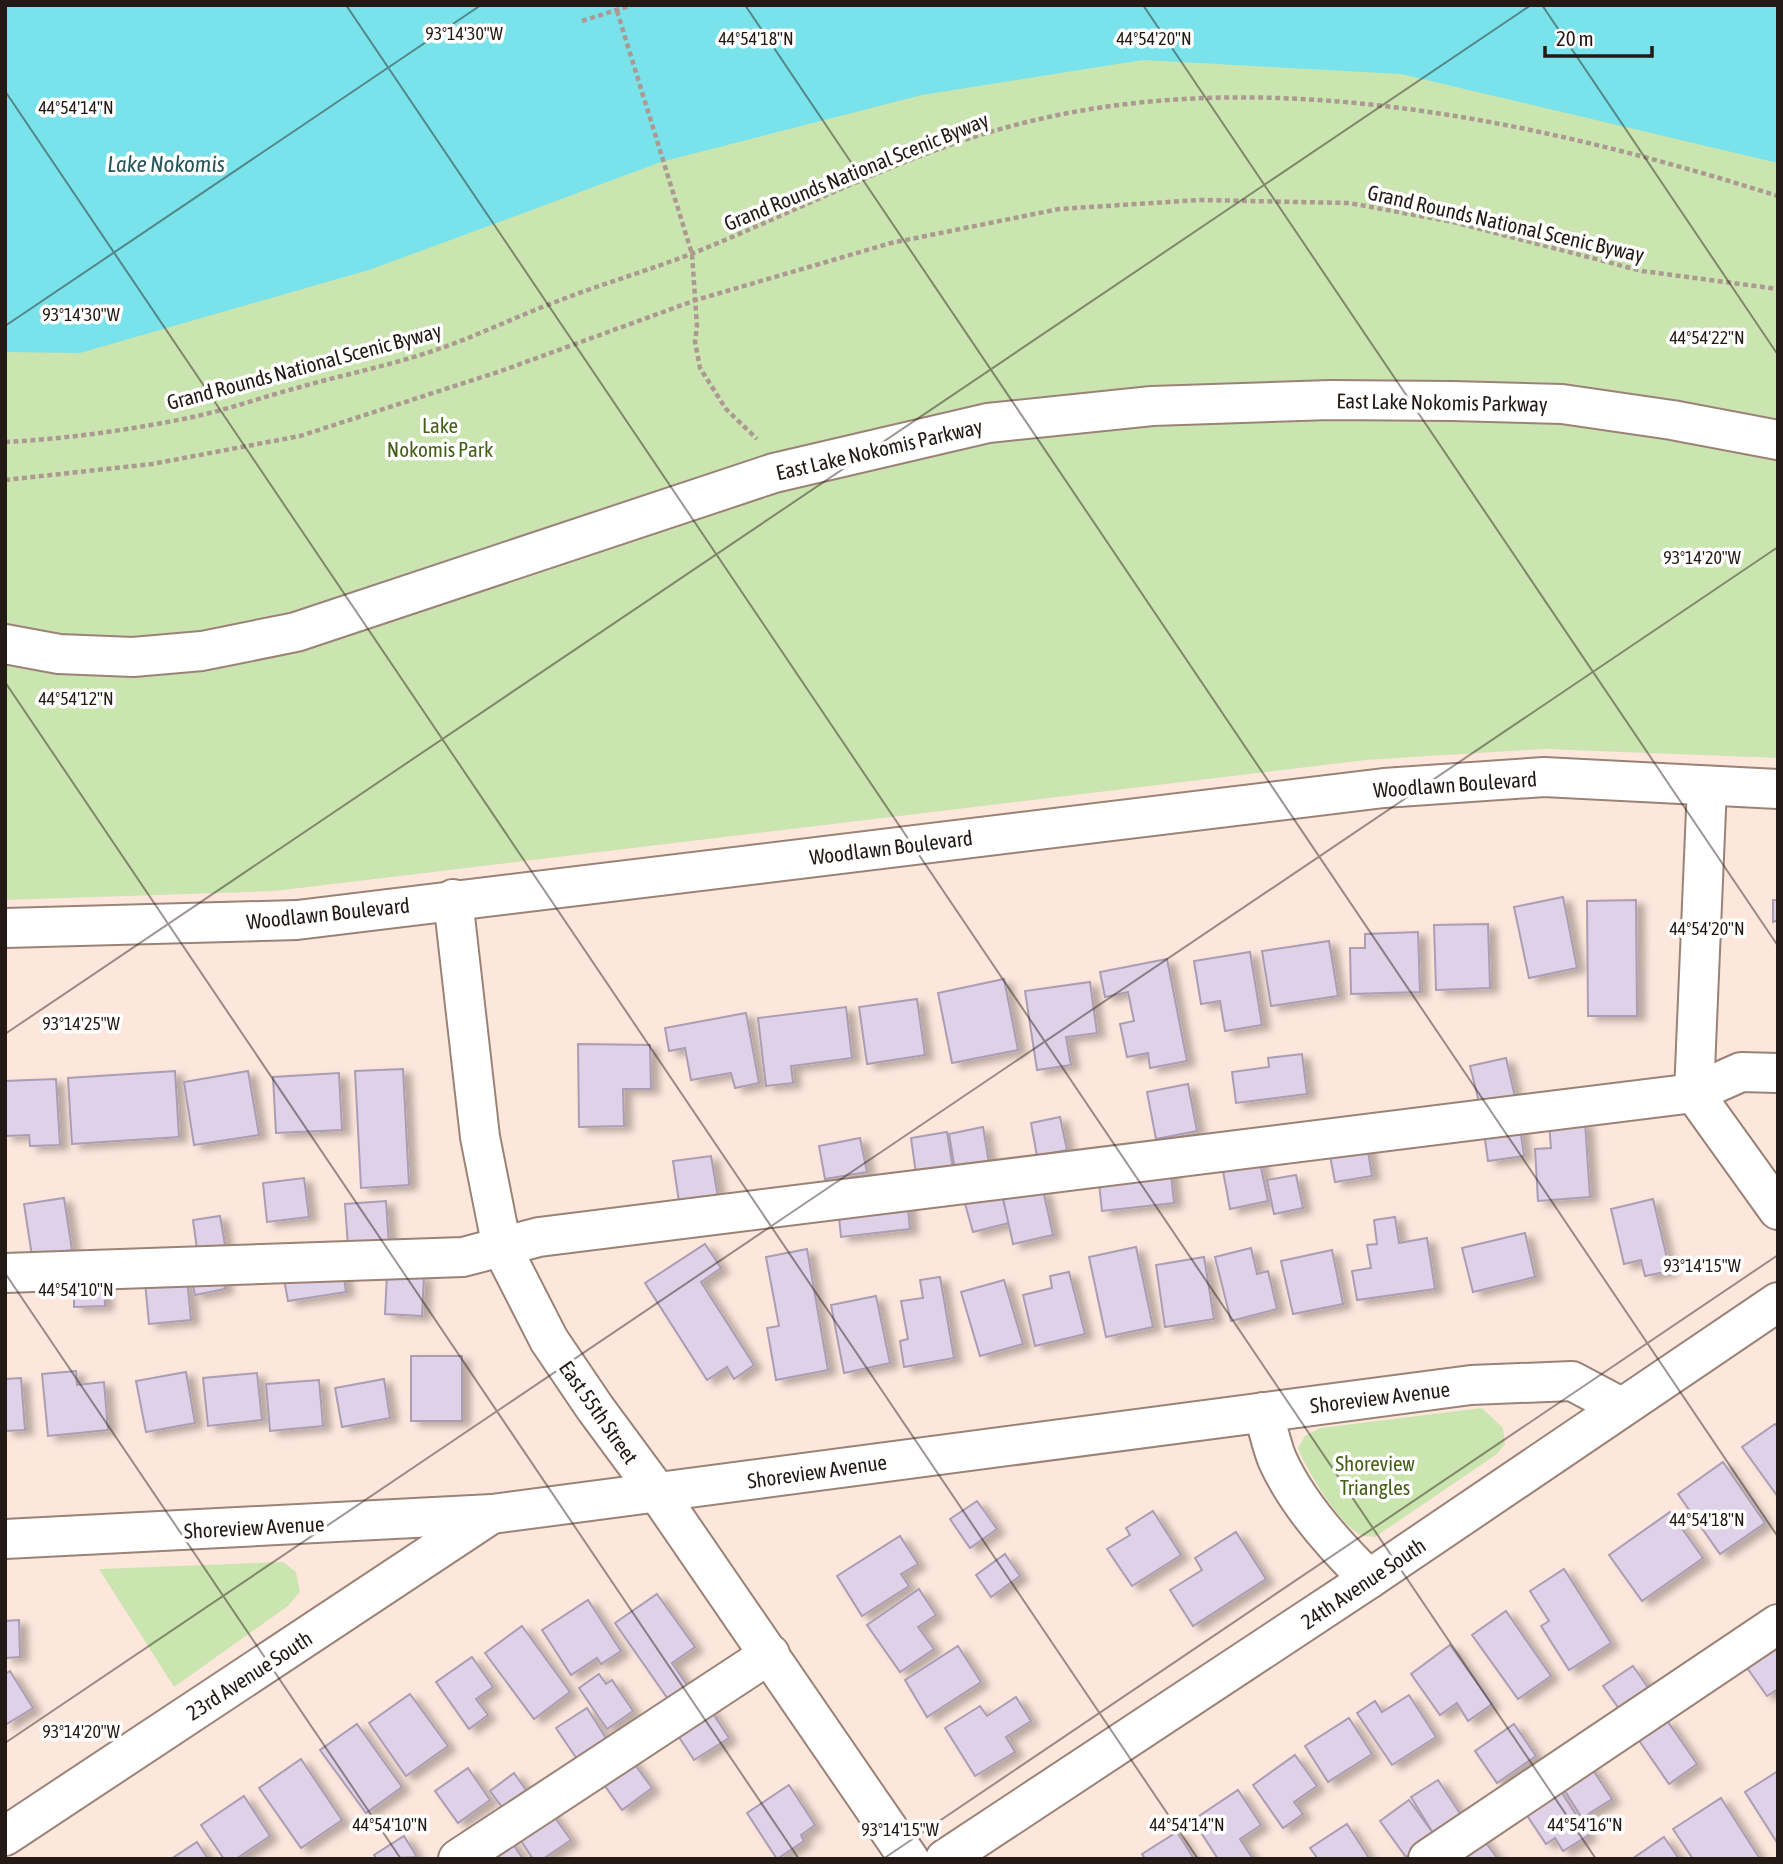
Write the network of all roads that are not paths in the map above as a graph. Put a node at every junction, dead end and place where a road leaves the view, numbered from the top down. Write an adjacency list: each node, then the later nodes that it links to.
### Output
1 (1778, 440): 2 (street, East Lake Nokomis Parkway)
2 (5, 644)
3 (1707, 786): 4 (street, Woodlawn Boulevard); 5 (street, Woodlawn Boulevard); 8 (street)
4 (1778, 789)
5 (453, 900): 6 (street, Woodlawn Boulevard); 10 (street, East 55th Street)
6 (5, 928)
7 (1778, 1073): 8 (street)
8 (1694, 1093): 9 (street); 10 (street)
9 (1778, 1210)
10 (502, 1248): 11 (street); 15 (street, East 55th Street)
11 (5, 1273)
12 (1778, 1302): 13 (street, 24th Avenue South)
13 (1621, 1407): 14 (street, Shoreview Avenue); 18 (street, 24th Avenue South)
14 (1263, 1412): 15 (street, Shoreview Avenue); 18 (street)
15 (657, 1492): 16 (street, Shoreview Avenue); 20 (street, East 55th Street)
16 (492, 1514): 17 (street, Shoreview Avenue); 21 (street, 23rd Avenue South)
17 (5, 1539)
18 (1369, 1579): 24 (street, 24th Avenue South)
19 (1778, 1625): 25 (street)
20 (770, 1654): 22 (street); 23 (street, East 55th Street)
21 (5, 1836)
22 (458, 1859)
23 (909, 1859)
24 (945, 1859)
25 (1428, 1859)

